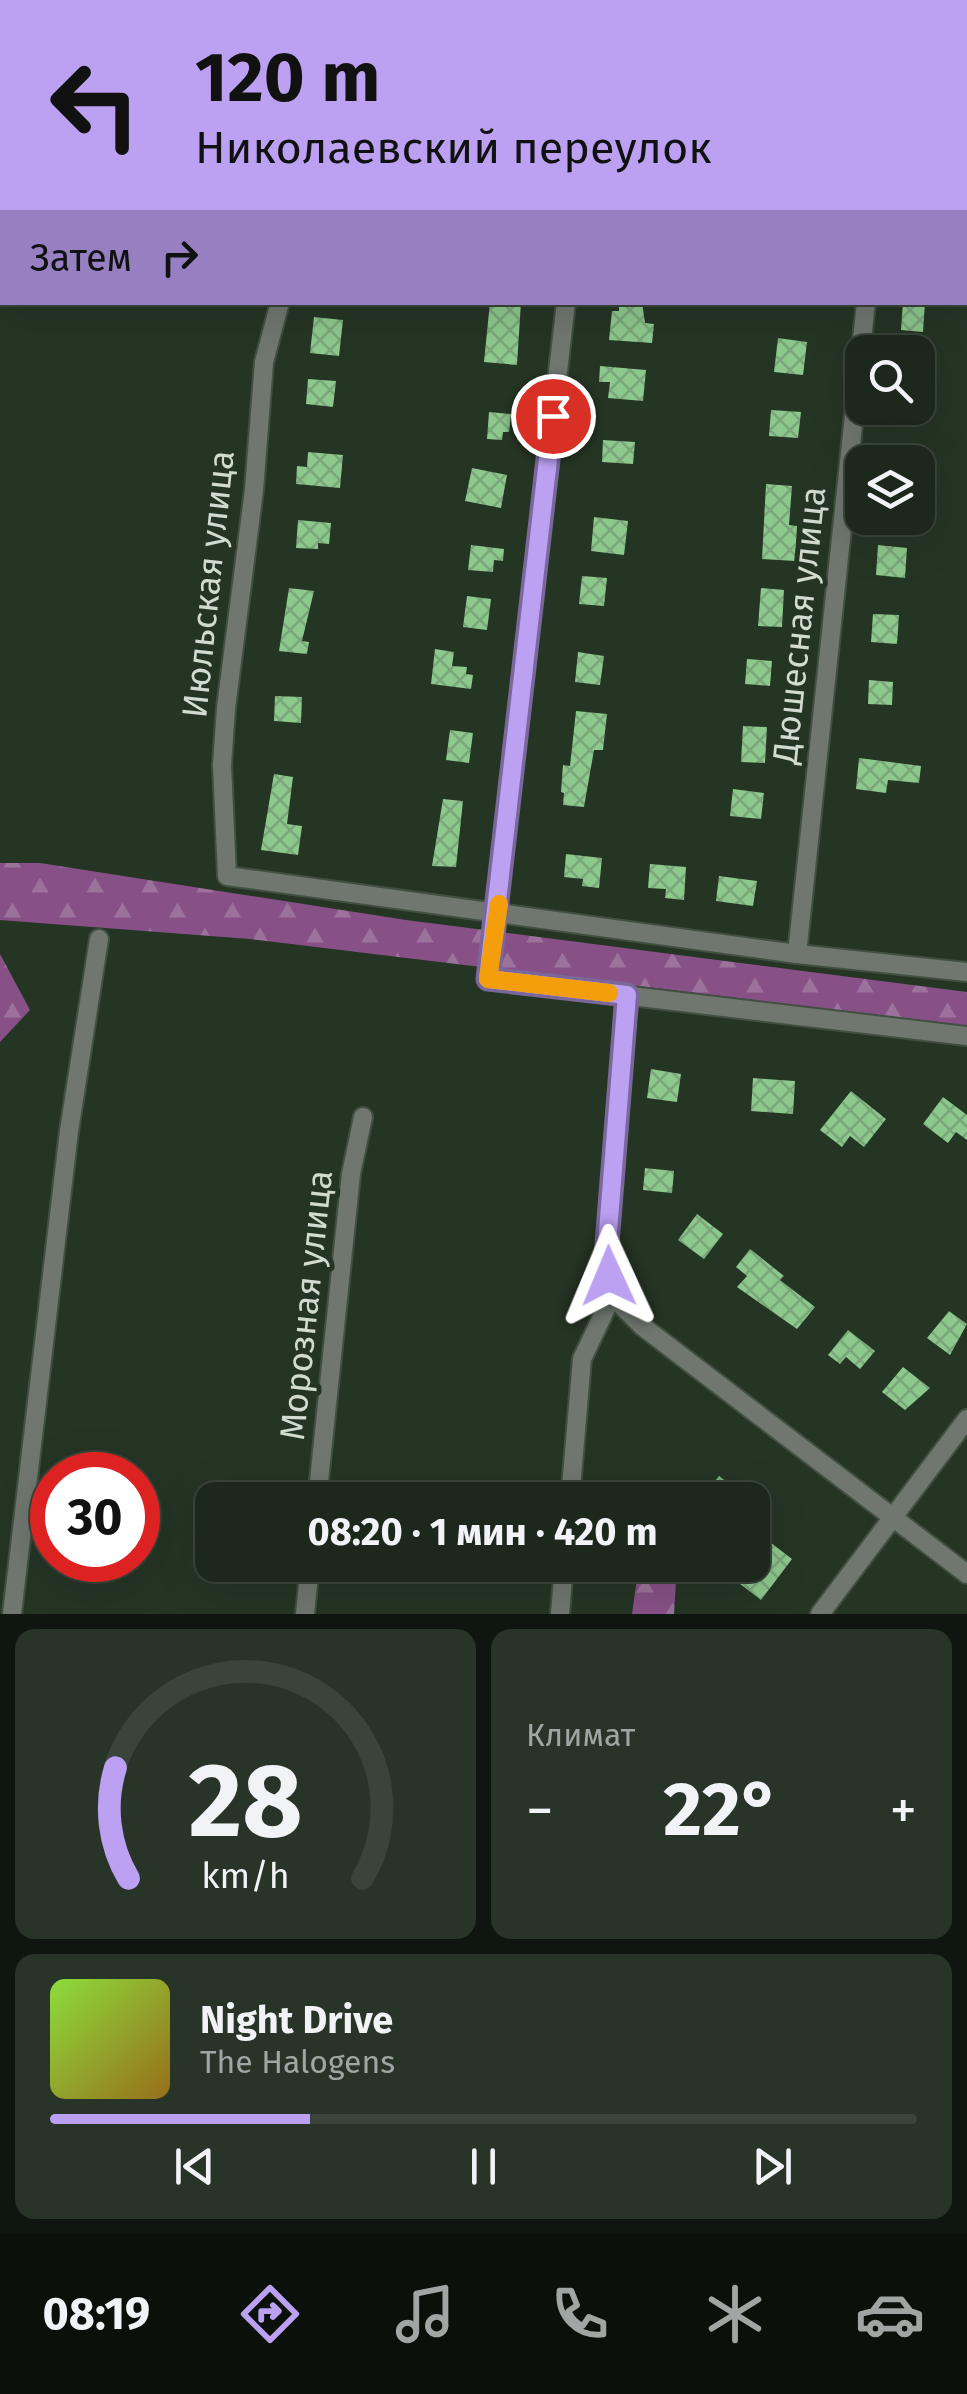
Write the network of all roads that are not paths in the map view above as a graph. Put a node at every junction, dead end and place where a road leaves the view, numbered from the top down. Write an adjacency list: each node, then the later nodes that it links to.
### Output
1 (279, 305): 4 (street, Июльская улица)
2 (566, 305): 4 (street)
3 (866, 305): 6 (street, Дюшесная улица)
4 (498, 910): 6 (street); 8 (street)
5 (99, 939): 19 (street)
6 (798, 954): 7 (street)
7 (967, 972)
8 (627, 995): 9 (street); 11 (street)
9 (967, 1036)
10 (362, 1117): 13 (street, Морозная улица)
11 (612, 1296): 14 (street); 15 (street)
12 (967, 1419): 15 (street)
13 (319, 1482)
14 (572, 1482)
15 (893, 1518): 16 (street); 22 (street)
16 (967, 1574)
17 (308, 1582): 20 (street)
18 (563, 1582): 21 (street)
19 (12, 1614)
20 (305, 1614)
21 (560, 1614)
22 (820, 1614)

